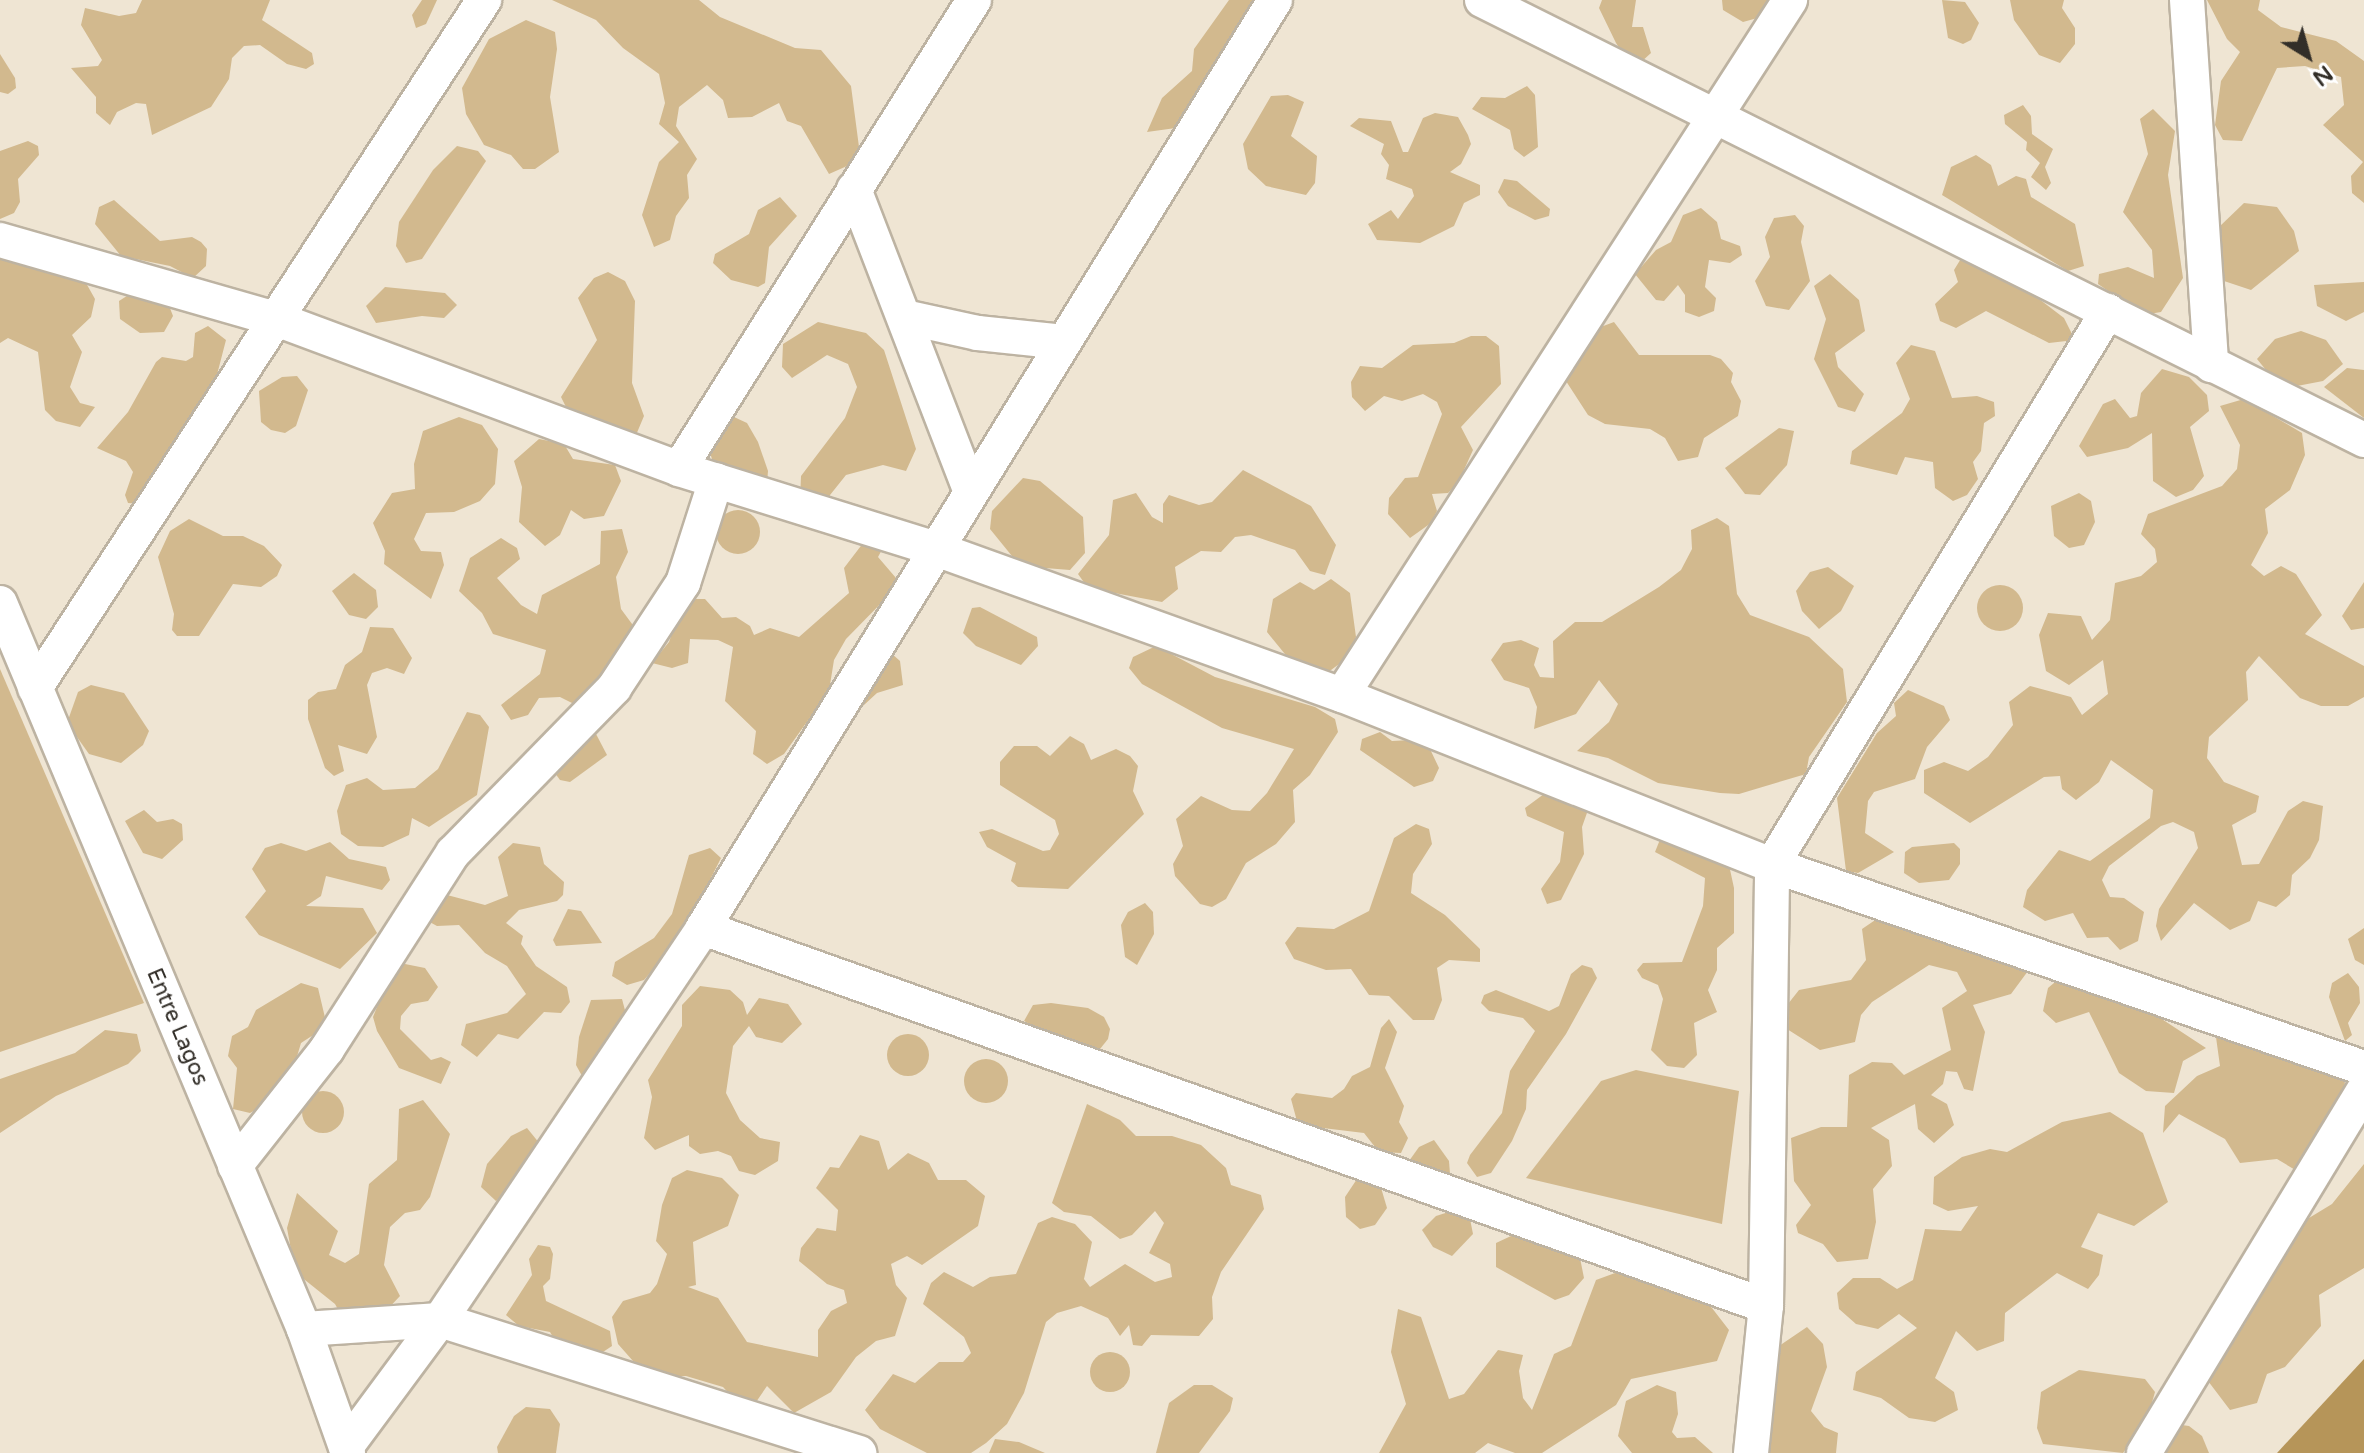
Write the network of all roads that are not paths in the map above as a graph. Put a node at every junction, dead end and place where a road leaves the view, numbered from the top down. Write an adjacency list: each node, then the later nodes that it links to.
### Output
1 (484, 0): 12 (street)
2 (974, 0): 8 (street)
3 (1275, 0): 13 (street)
4 (1482, 0): 7 (street)
5 (1790, 0): 7 (street)
6 (2187, 0): 14 (street)
7 (1716, 115): 10 (street); 22 (street)
8 (854, 189): 11 (street); 16 (street)
9 (0, 240): 12 (street)
10 (2108, 311): 14 (street); 23 (street)
11 (905, 317): 13 (street); 18 (street)
12 (279, 320): 16 (street); 21 (street)
13 (1064, 342): 18 (street)
14 (2211, 365): 15 (street)
15 (2364, 440)
16 (679, 469): 17 (street)
17 (716, 480): 19 (street); 27 (street)
18 (970, 490): 19 (street)
19 (936, 549): 22 (street); 24 (street)
20 (0, 603): 21 (street, Entre Lagos)
21 (35, 688): 27 (street, Entre Lagos)
22 (1342, 695): 23 (street)
23 (1772, 865): 25 (street); 28 (street)
24 (703, 928): 28 (street); 29 (street)
25 (2364, 1068)
26 (2364, 1090): 34 (street)
27 (235, 1166): 30 (street, Entre Lagos)
28 (1766, 1306): 33 (street)
29 (440, 1320): 30 (street); 31 (street); 32 (street)
30 (304, 1329): 31 (street, Entre Lagos)
31 (347, 1450)
32 (859, 1453)
33 (1751, 1453)
34 (2144, 1453)

